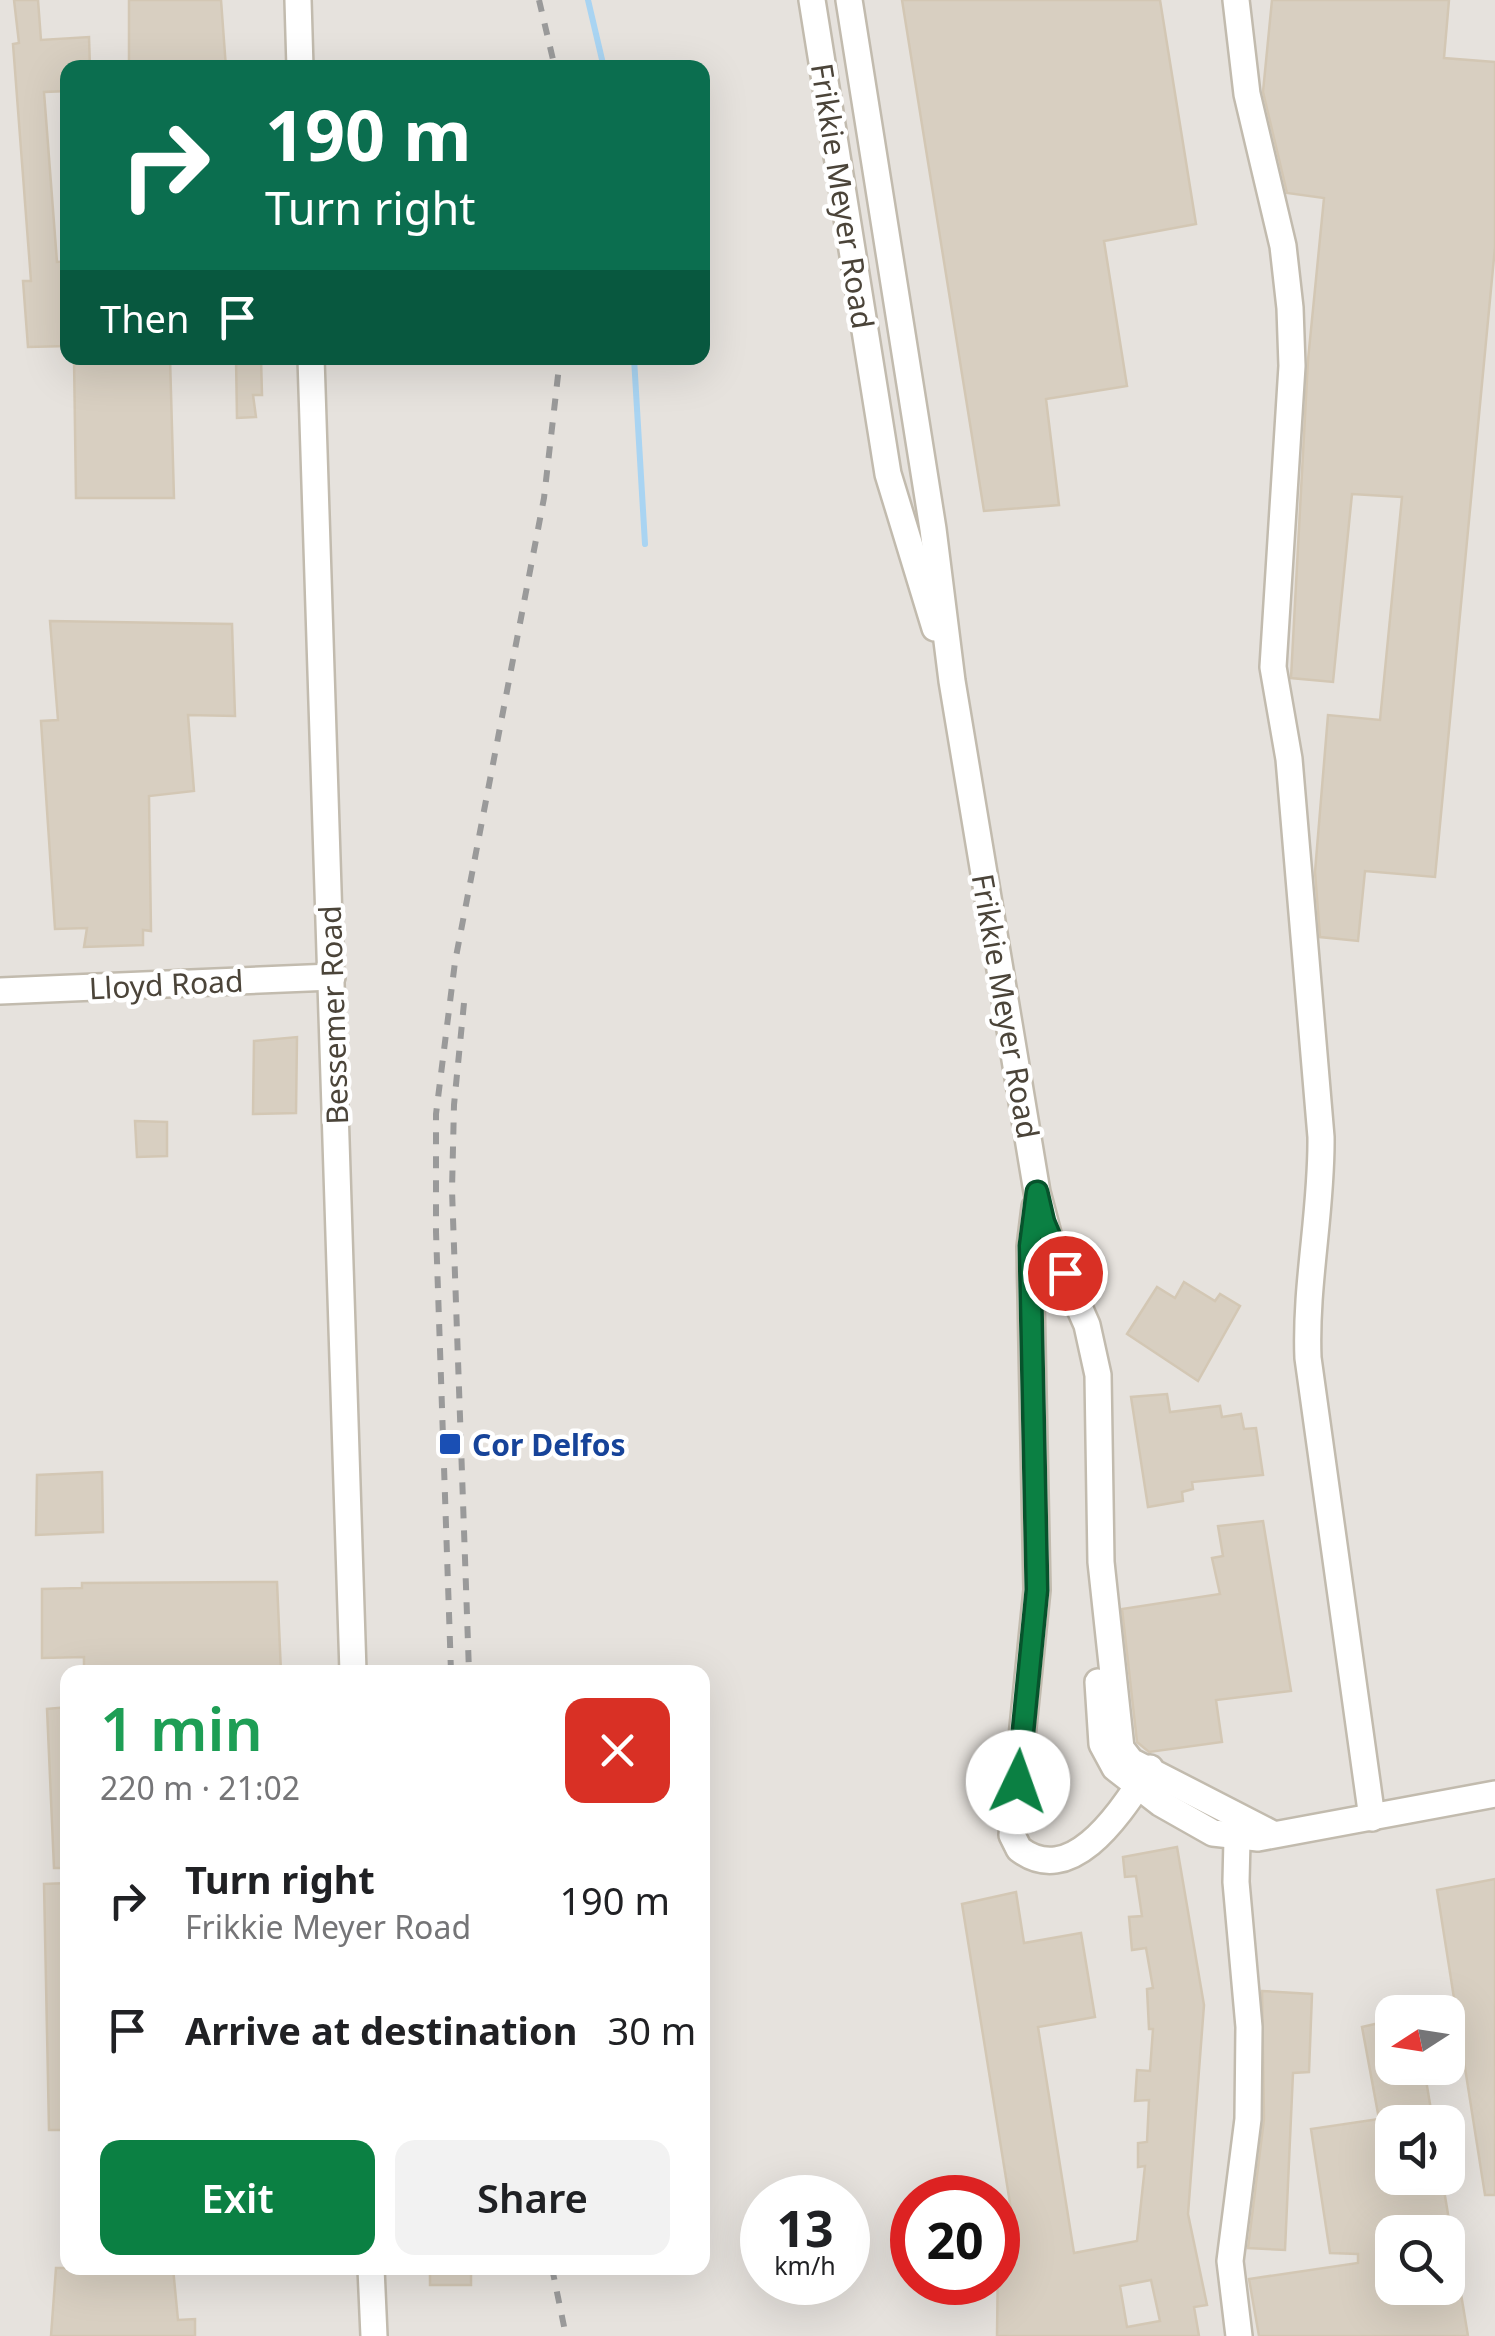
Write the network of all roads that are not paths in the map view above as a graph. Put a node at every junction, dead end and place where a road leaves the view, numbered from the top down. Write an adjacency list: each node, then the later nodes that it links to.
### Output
1 (298, 0): 5 (street)
2 (812, 0): 7 (street, Frikkie Meyer Road)
3 (849, 0): 7 (street, Frikkie Meyer Road)
4 (1236, 0): 14 (street)
5 (300, 60)
6 (310, 365): 8 (street, Bessemer Road)
7 (952, 680): 10 (street, Frikkie Meyer Road)
8 (332, 977): 9 (street, Lloyd Road); 11 (street, Bessemer Road)
9 (0, 991)
10 (1037, 1192): 12 (street, Frikkie Meyer Road); 12 (street)
11 (353, 1665)
12 (1144, 1778): 15 (street)
13 (1495, 1794): 14 (street)
14 (1372, 1818): 15 (street)
15 (1241, 1829): 18 (street)
16 (372, 2275): 17 (street)
17 (374, 2336)
18 (1239, 2336)

